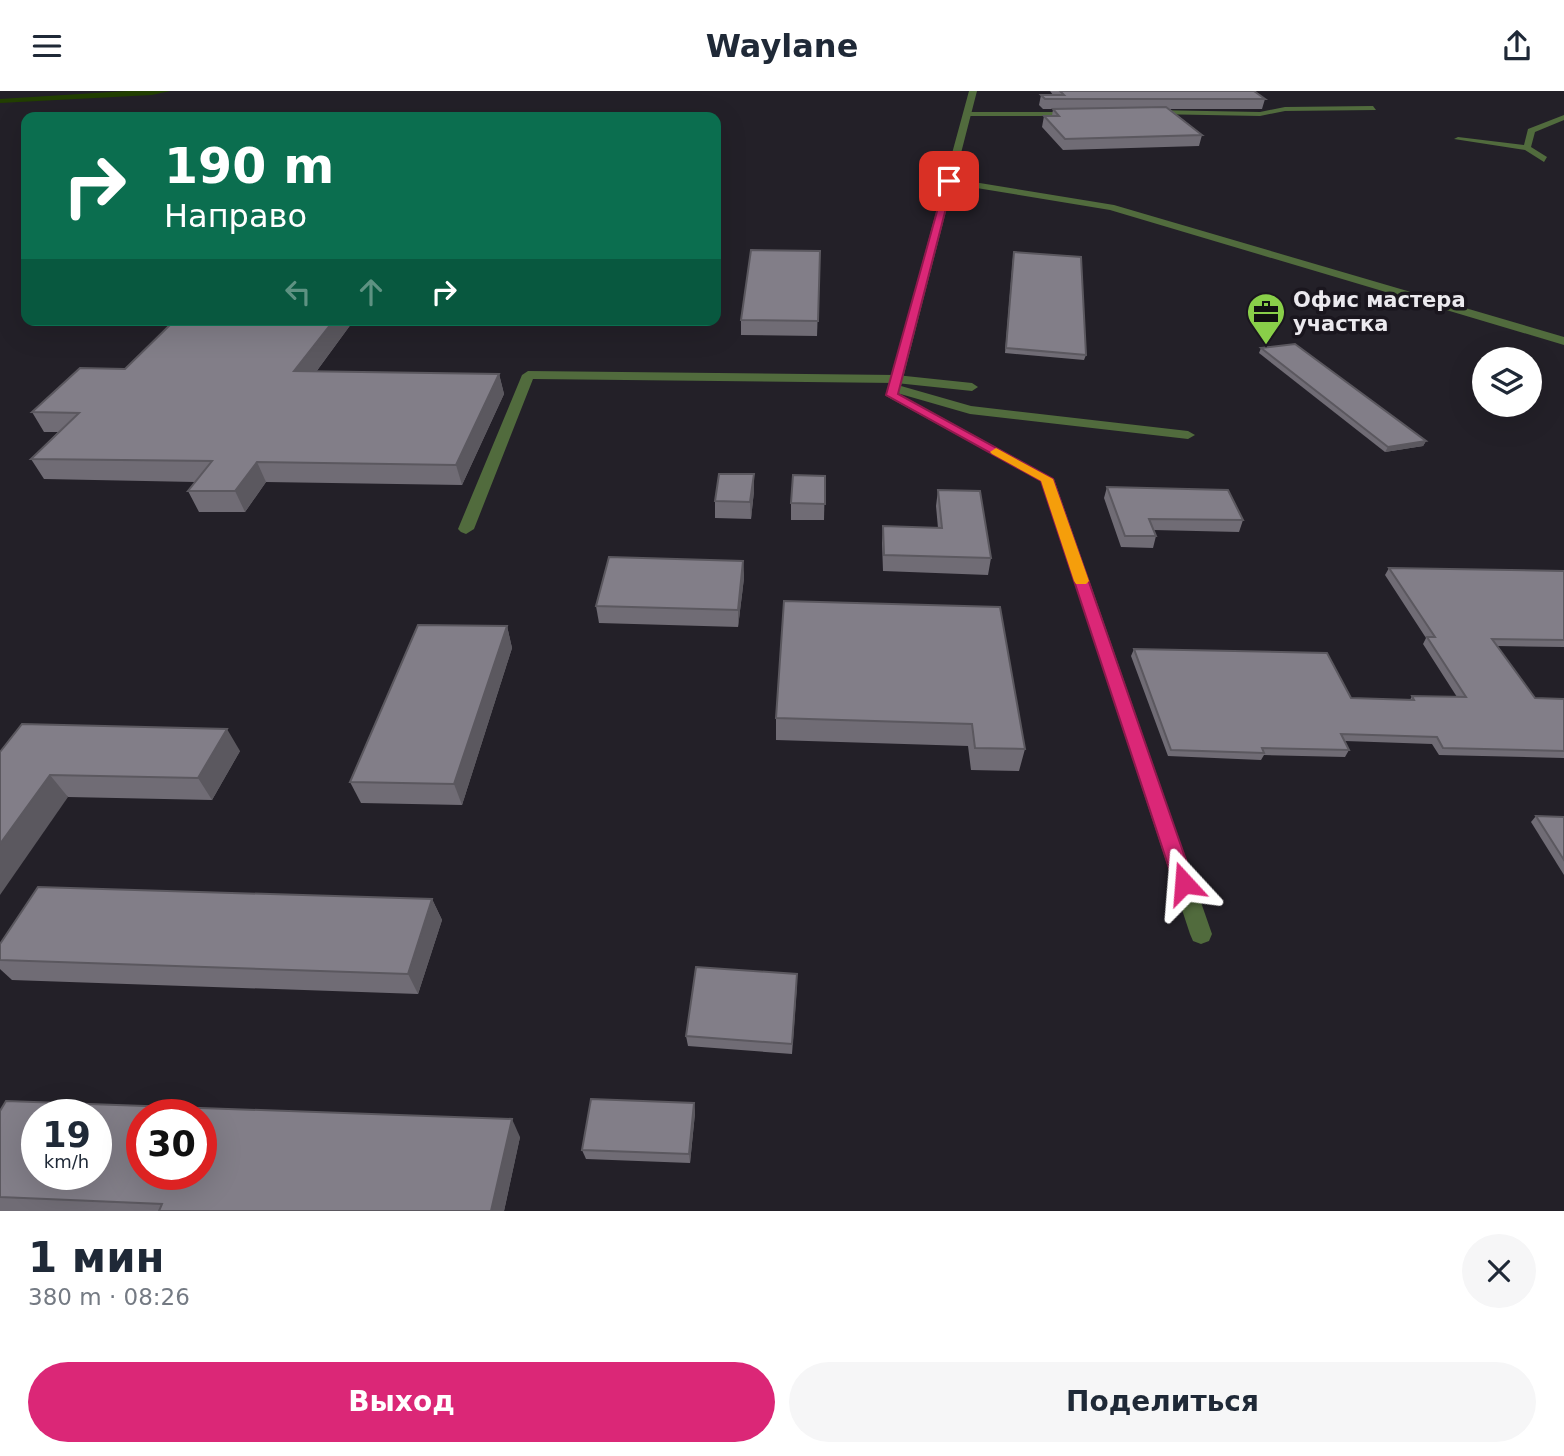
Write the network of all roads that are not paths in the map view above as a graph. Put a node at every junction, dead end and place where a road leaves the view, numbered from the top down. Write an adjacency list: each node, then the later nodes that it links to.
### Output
1 (973, 91): 5 (street)
2 (1373, 108): 3 (street)
3 (1141, 112)
4 (1089, 113): 5 (street)
5 (967, 114): 10 (street)
6 (1564, 117): 8 (street)
7 (1458, 139): 8 (street)
8 (1527, 148): 9 (street)
9 (1544, 159)
10 (949, 181): 11 (street); 12 (street)
11 (1564, 341)
12 (895, 384): 13 (street); 14 (street); 15 (street); 16 (street)
13 (972, 387)
14 (1188, 435)
15 (466, 529)
16 (1201, 934)

